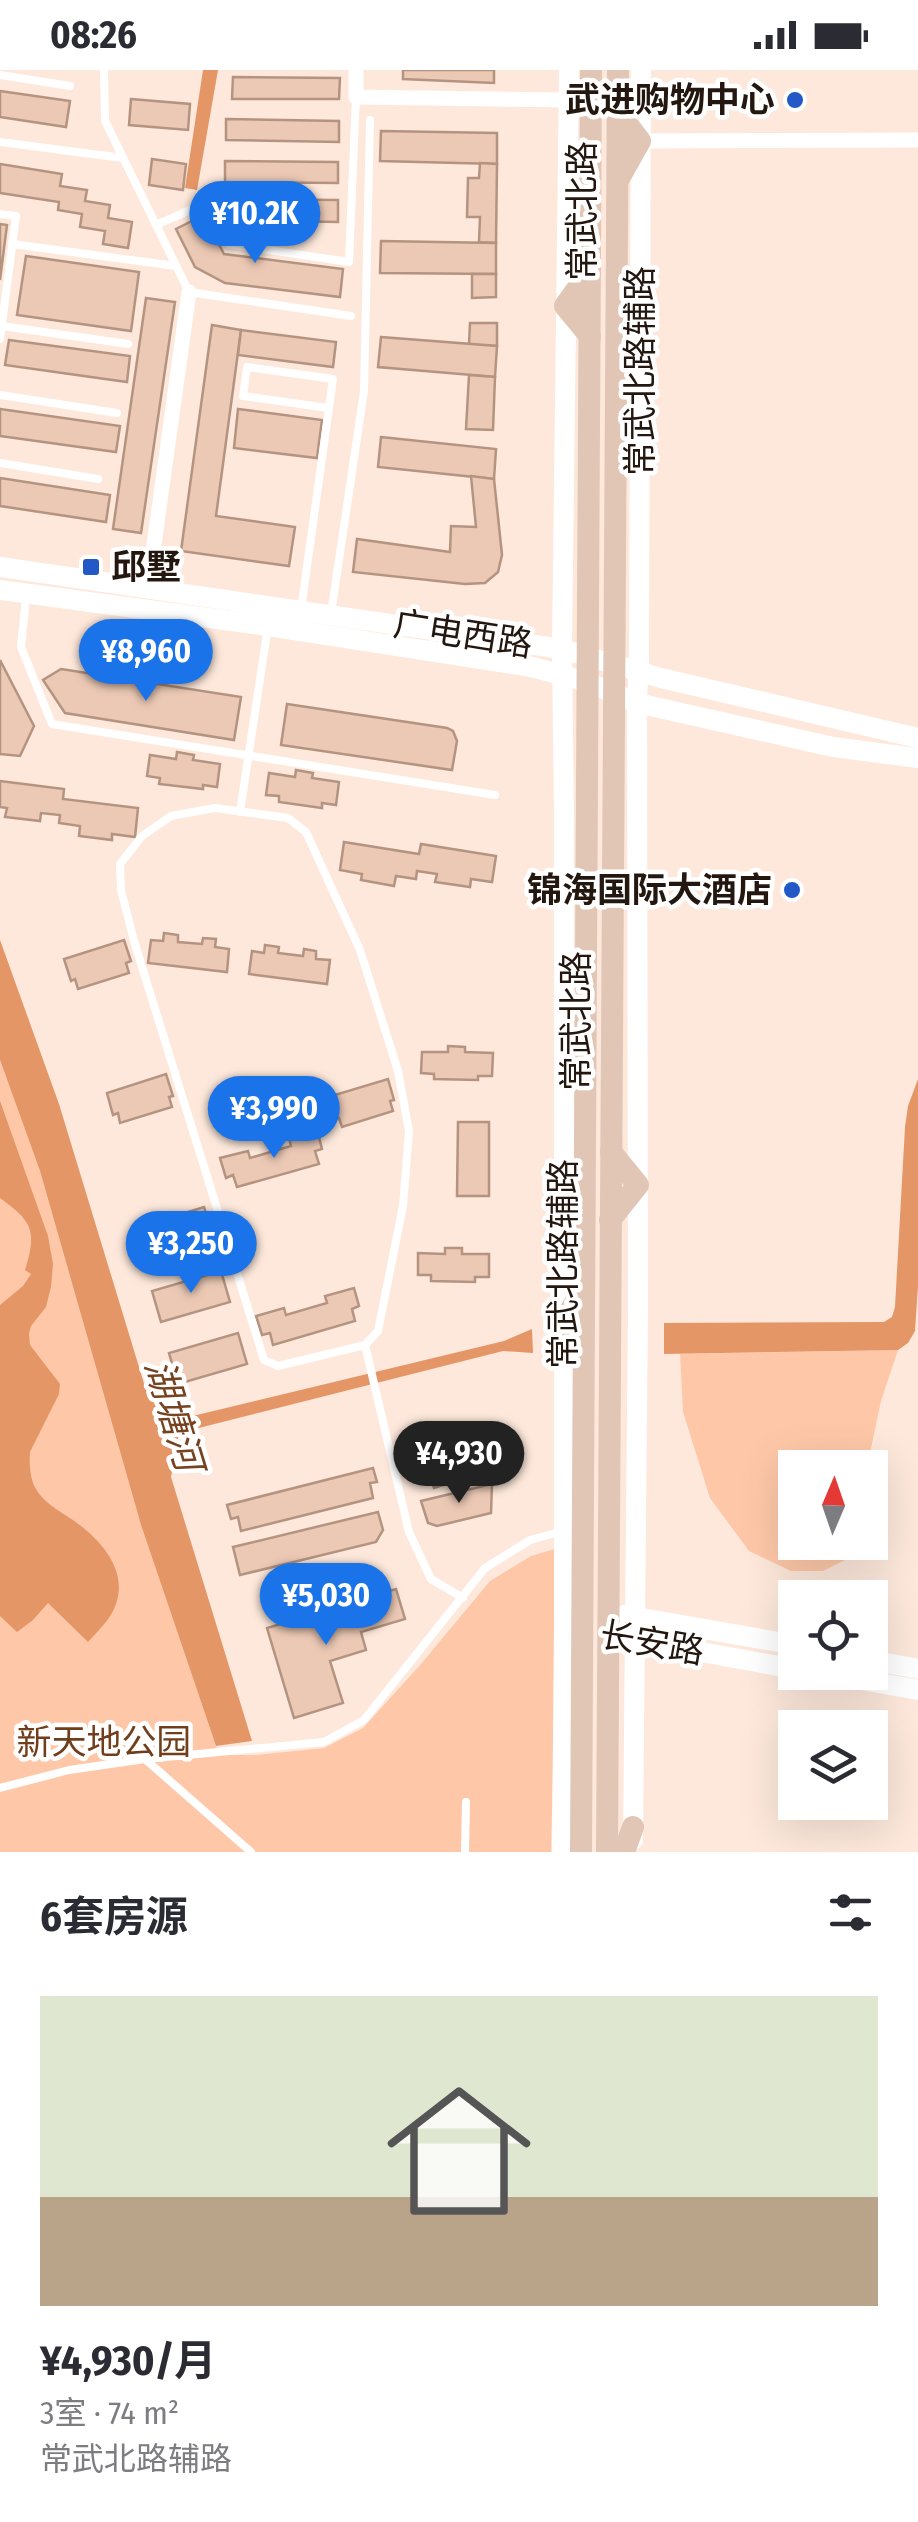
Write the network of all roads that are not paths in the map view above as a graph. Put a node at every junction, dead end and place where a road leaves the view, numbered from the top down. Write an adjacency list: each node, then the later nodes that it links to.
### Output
1 (104, 70): 16 (lane)
2 (356, 70): 9 (street)
3 (569, 70): 10 (street)
4 (591, 70): 22 (main road, 常武北路)
5 (618, 70): 11 (main road, 常武北路)
6 (641, 70): 14 (street, 常武北路辅路)
7 (0, 76): 8 (lane)
8 (70, 86)
9 (356, 97): 10 (street); 19 (lane)
10 (570, 100): 25 (street)
11 (618, 112): 14 (main road); 17 (main road, 常武北路)
12 (370, 120): 41 (lane)
13 (918, 140): 14 (street)
14 (640, 141): 17 (main road); 46 (street, 常武北路辅路)
15 (0, 142): 16 (lane)
16 (123, 158): 19 (lane)
17 (617, 182): 45 (main road, 常武北路)
18 (0, 214): 20 (lane)
19 (156, 225): 21 (lane)
20 (12, 244): 21 (lane); 24 (lane)
21 (176, 266): 23 (lane)
22 (590, 271): 25 (main road); 28 (main road, 常武北路)
23 (189, 292): 26 (lane); 37 (street)
24 (3, 293): 27 (lane)
25 (565, 306): 28 (main road); 43 (street)
26 (350, 316)
27 (2, 326): 29 (lane); 30 (lane)
28 (590, 336): 44 (main road, 常武北路)
29 (0, 338)
30 (128, 344)
31 (0, 395): 33 (lane)
32 (328, 408): 32 (lane); 40 (lane)
33 (117, 413)
34 (0, 463): 35 (lane)
35 (98, 479)
36 (0, 568): 37 (street, 广电西路)
37 (148, 588): 40 (street, 广电西路)
38 (0, 590): 39 (street, 广电西路)
39 (26, 594): 42 (street, 广电西路); 52 (lane)
40 (301, 610): 41 (street, 广电西路)
41 (331, 614): 43 (street, 广电西路)
42 (268, 626): 47 (street, 广电西路); 52 (lane)
43 (562, 649): 44 (street, 广电西路); 47 (street, 常武北路辅路)
44 (588, 656): 45 (street, 广电西路); 48 (main road, 常武北路)
45 (614, 664): 46 (street, 广电西路); 49 (main road, 常武北路)
46 (638, 672): 50 (street, 常武北路辅路); 51 (street, 广电西路)
47 (562, 676): 48 (street, 广电西路); 60 (street, 常武北路辅路)
48 (587, 682): 49 (street, 广电西路); 59 (main road, 常武北路)
49 (613, 692): 50 (street, 广电西路); 56 (main road, 常武北路)
50 (637, 703): 53 (street); 57 (street)
51 (918, 738)
52 (248, 756): 54 (lane); 55 (lane)
53 (918, 758)
54 (496, 795)
55 (240, 812): 61 (lane); 61 (lane)
56 (611, 1152): 57 (main road); 58 (main road, 常武北路)
57 (638, 1185): 58 (main road); 64 (street)
58 (610, 1220): 66 (main road, 常武北路)
59 (584, 1286): 60 (main road); 65 (main road, 常武北路)
60 (562, 1327): 62 (street, 常武北路辅路)
61 (365, 1346): 63 (lane)
62 (563, 1531): 63 (lane); 65 (street, 常武北路辅路)
63 (463, 1598): 74 (lane)
64 (636, 1615): 66 (street, 长安路); 67 (street); 68 (street, 长安路)
65 (576, 1623): 66 (street, 长安路); 80 (street, 常武北路辅路); 81 (main road, 常武北路)
66 (608, 1625): 67 (street, 长安路); 82 (main road, 常武北路)
67 (636, 1640): 70 (street, 长安路); 77 (street)
68 (778, 1642)
69 (888, 1663): 71 (street)
70 (778, 1665)
71 (918, 1669)
72 (888, 1685): 73 (street)
73 (918, 1690)
74 (145, 1759): 75 (lane); 78 (lane)
75 (0, 1788)
76 (466, 1802): 79 (lane)
77 (633, 1828): 83 (main road); 84 (street)
78 (250, 1852)
79 (465, 1852)
80 (562, 1852)
81 (581, 1852)
82 (607, 1852)
83 (624, 1852)
84 (633, 1852)

